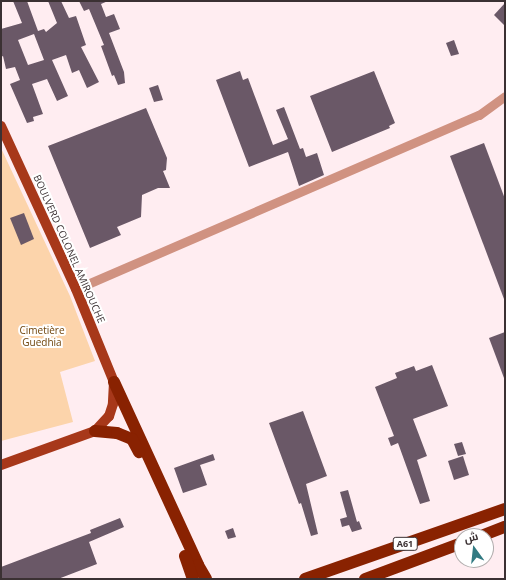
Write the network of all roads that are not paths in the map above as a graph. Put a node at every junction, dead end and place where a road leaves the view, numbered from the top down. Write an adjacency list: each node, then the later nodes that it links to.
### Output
1 (505, 96): 3 (street)
2 (1, 126): 3 (main road, BOULVERD COLONEL AMIROUCHE)
3 (76, 289): 4 (main road, BOULVERD COLONEL AMIROUCHE)
4 (114, 382): 5 (main road); 12 (highway)
5 (95, 431): 6 (main road); 11 (highway)
6 (1, 465)
7 (505, 509): 13 (highway, A61)
8 (505, 527): 9 (highway)
9 (494, 531)
10 (454, 546): 14 (highway, A61)
11 (193, 579)
12 (206, 579)
13 (305, 579)
14 (365, 579)

